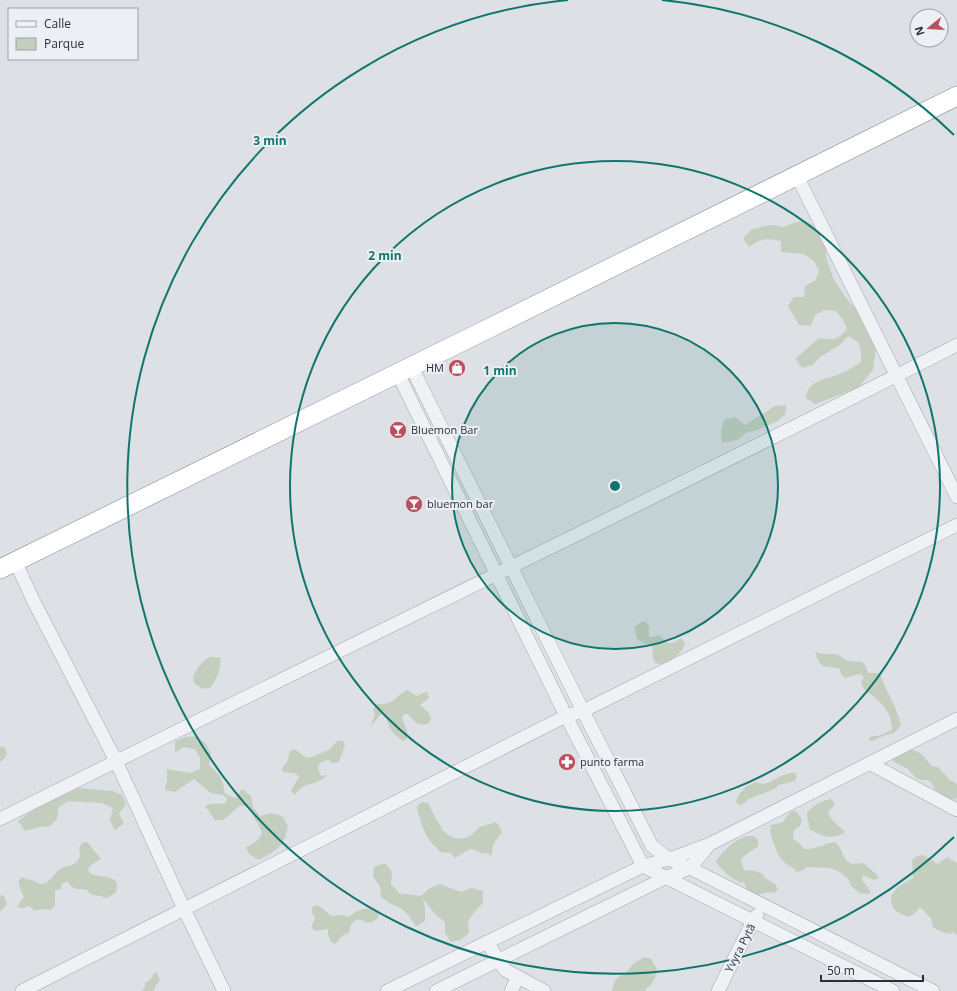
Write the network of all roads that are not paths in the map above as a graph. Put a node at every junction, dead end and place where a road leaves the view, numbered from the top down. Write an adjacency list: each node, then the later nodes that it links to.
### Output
1 (957, 96): 2 (highway)
2 (797, 176): 4 (highway); 5 (street)
3 (957, 344): 5 (street)
4 (404, 369): 8 (highway); 9 (street); 10 (street)
5 (896, 375): 6 (street); 9 (street)
6 (957, 498)
7 (957, 525): 11 (street)
8 (8, 565): 14 (street)
9 (512, 567): 10 (street); 11 (street)
10 (497, 574): 12 (street); 14 (street)
11 (583, 711): 12 (street); 19 (street)
12 (566, 716): 20 (street); 24 (street)
13 (957, 719): 15 (street)
14 (116, 761): 17 (street); 24 (street)
15 (869, 763): 16 (street); 18 (street)
16 (957, 810)
17 (0, 819)
18 (710, 844): 19 (street); 21 (street)
19 (669, 859): 20 (street); 21 (street)
20 (643, 866): 22 (street); 26 (street)
21 (690, 868): 22 (street); 23 (street)
22 (665, 878): 25 (street); 27 (street)
23 (764, 906): 25 (street, Yvyra Pytã); 37 (street)
24 (184, 909): 29 (street); 30 (street)
25 (753, 921): 35 (street, Yvyra Pytã); 36 (street)
26 (487, 942): 27 (street); 31 (street)
27 (498, 960): 28 (street); 32 (street)
28 (518, 977): 33 (street); 34 (street)
29 (22, 991)
30 (224, 991)
31 (387, 991)
32 (436, 991)
33 (511, 991)
34 (544, 991)
35 (718, 991)
36 (893, 991)
37 (933, 991)

